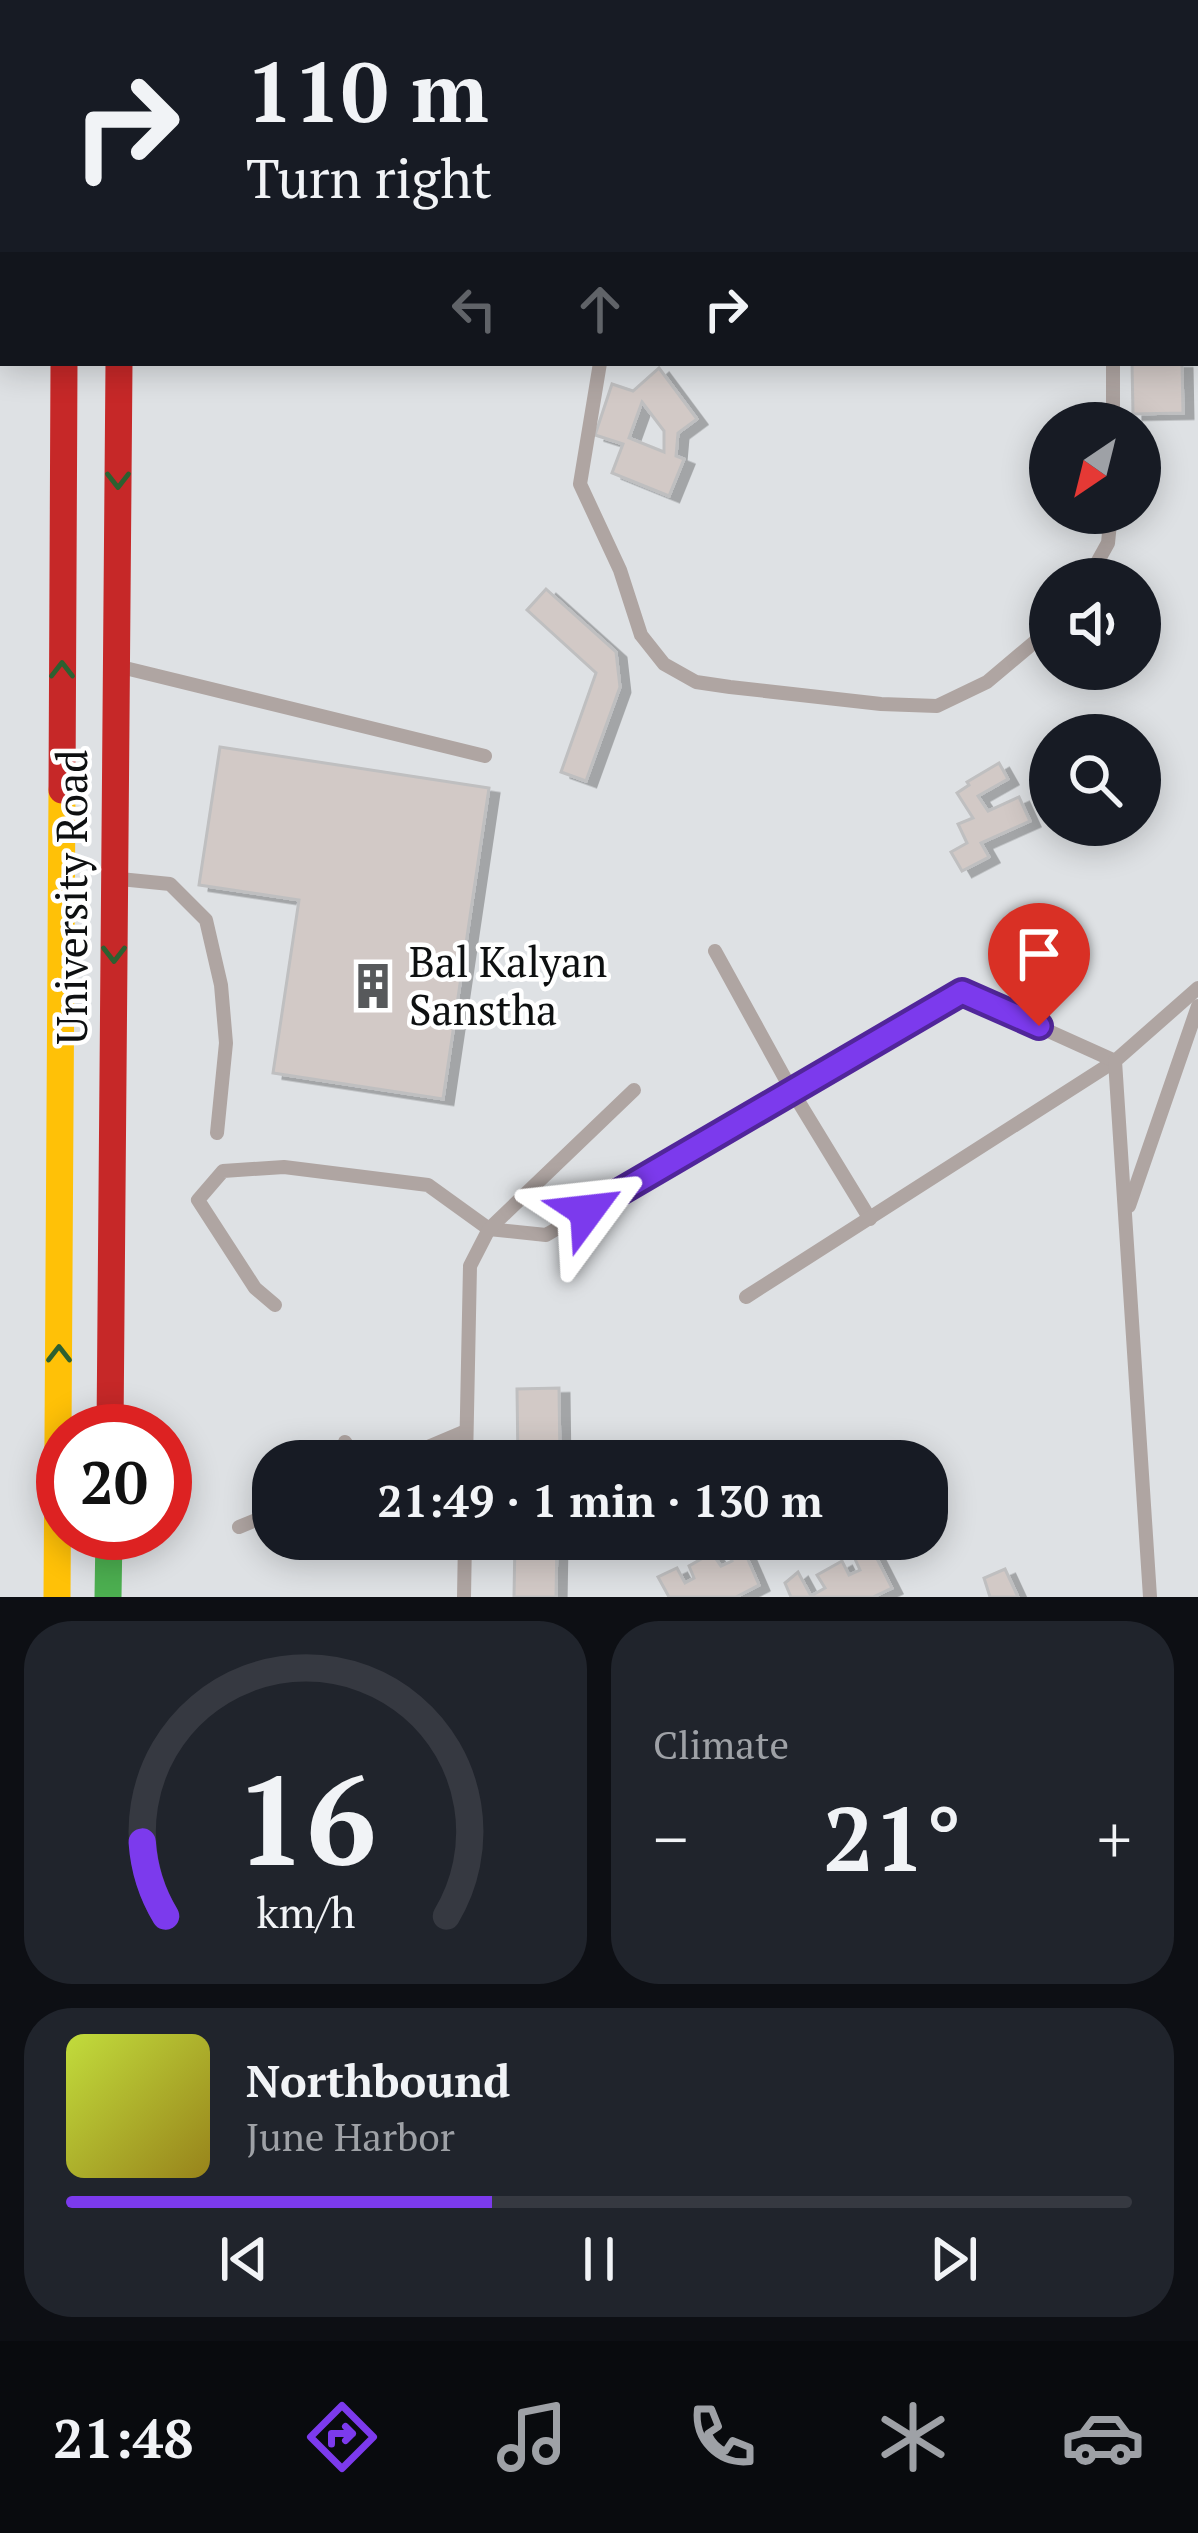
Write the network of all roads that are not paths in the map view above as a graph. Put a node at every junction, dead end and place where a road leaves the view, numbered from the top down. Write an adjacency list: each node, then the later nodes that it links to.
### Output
1 (64, 366): 30 (main road, University Road, one-way to 1)
2 (119, 366): 7 (main road, University Road, one-way to 7)
3 (600, 366): 6 (lane)
4 (1112, 366): 5 (lane)
5 (1113, 402)
6 (1029, 646)
7 (116, 666): 8 (lane); 9 (main road, University Road)
8 (485, 756)
9 (115, 878): 16 (lane); 22 (main road, University Road, one-way to 22)
10 (715, 951): 15 (lane)
11 (1198, 988): 13 (lane)
12 (1198, 1006): 17 (lane)
13 (1115, 1061): 15 (lane); 17 (lane); 18 (lane)
14 (634, 1090): 19 (lane)
15 (792, 1091): 18 (lane); 19 (lane)
16 (217, 1133)
17 (1125, 1216): 33 (lane)
18 (869, 1219): 20 (lane)
19 (489, 1229): 21 (lane); 23 (lane)
20 (746, 1298)
21 (274, 1305)
22 (110, 1404)
23 (466, 1431): 24 (lane); 25 (lane)
24 (445, 1440)
25 (466, 1440)
26 (252, 1522): 27 (lane)
27 (239, 1527)
28 (109, 1560): 31 (main road)
29 (465, 1560): 32 (lane)
30 (57, 1597)
31 (108, 1597)
32 (464, 1597)
33 (1150, 1597)

